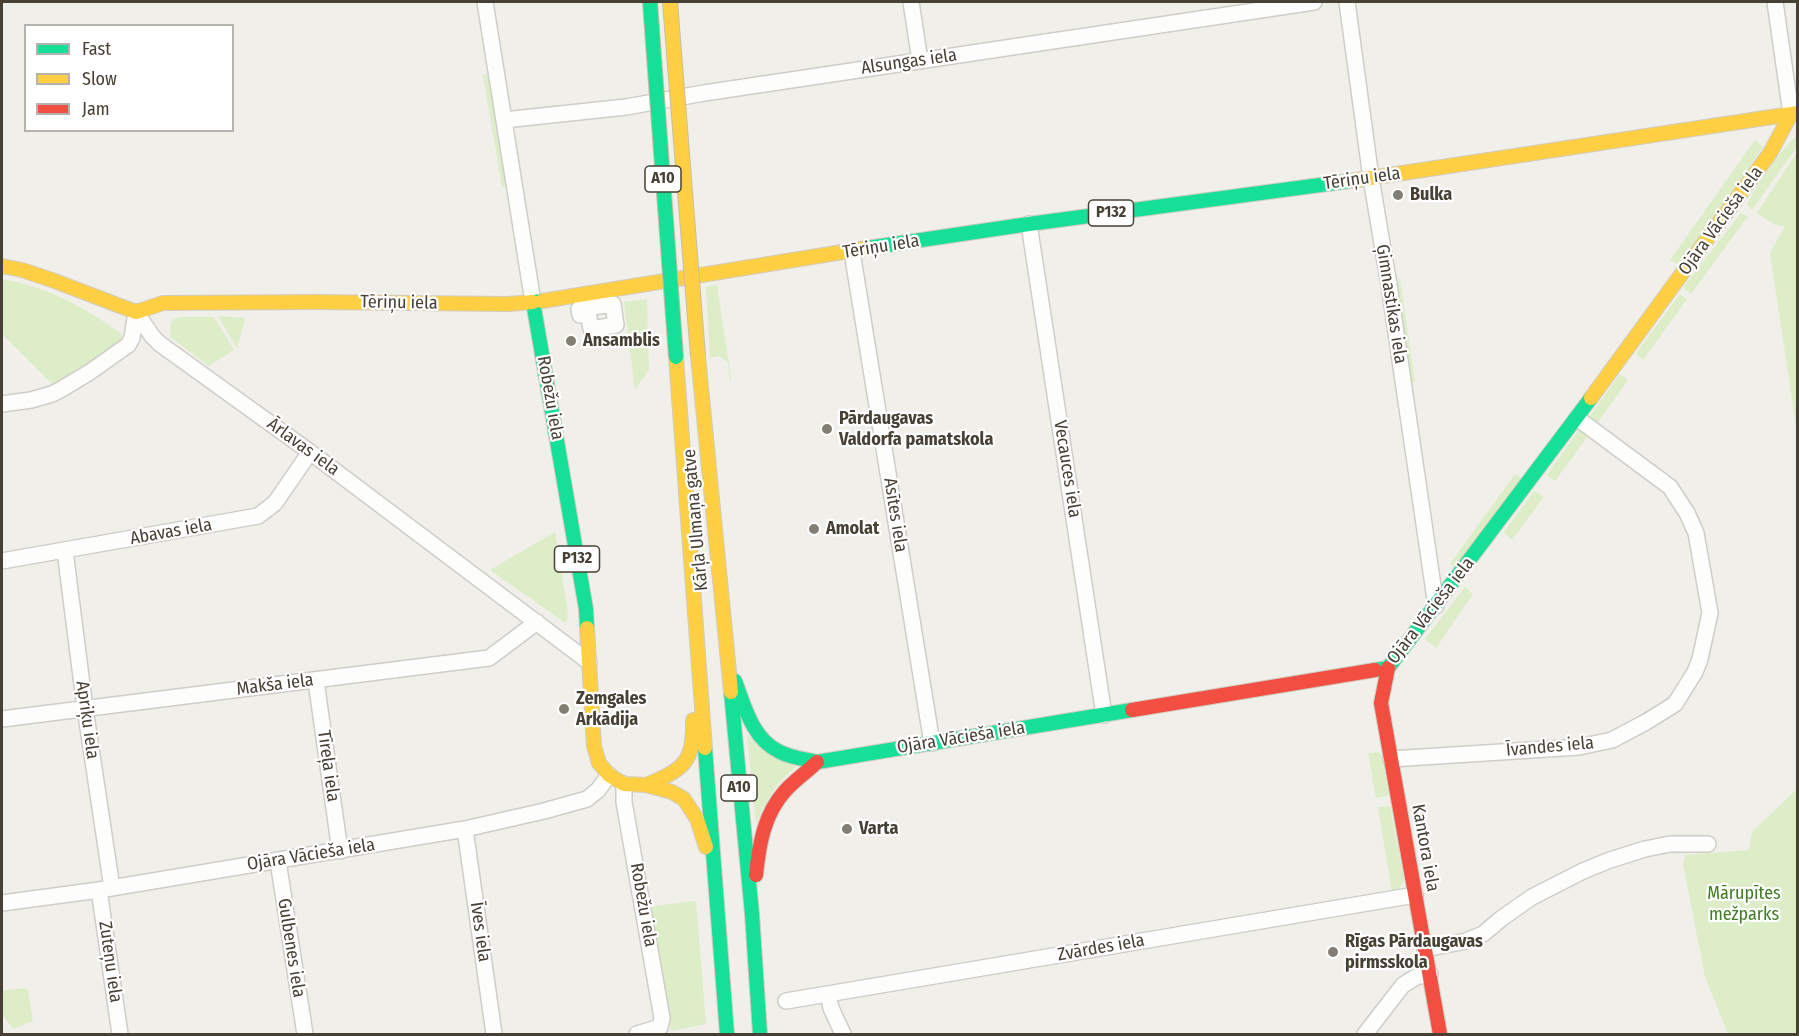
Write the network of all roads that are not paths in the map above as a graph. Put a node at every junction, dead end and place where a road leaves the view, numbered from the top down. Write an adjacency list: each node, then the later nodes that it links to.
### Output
1 (484, 2): 10 (street, Robežu iela)
2 (650, 2): 24 (main road, Kārļa Ulmaņa gatve / A10, bridge)
3 (670, 2): 25 (main road, Kārļa Ulmaņa gatve / A10, bridge)
4 (910, 2): 8 (street)
5 (1314, 2): 8 (street, Alsungas iela)
6 (1347, 2): 11 (street, Ģimnastikas iela)
7 (1774, 2): 9 (street)
8 (920, 61): 10 (street, Alsungas iela)
9 (1794, 113): 11 (main road, Tēriņu iela / P132); 18 (main road, Ojāra Vācieša iela)
10 (504, 120): 15 (street, Robežu iela)
11 (1371, 178): 12 (main road, Tēriņu iela / P132); 22 (street, Ģimnastikas iela)
12 (1029, 224): 13 (main road, Tēriņu iela / P132); 30 (street, Vecauces iela)
13 (852, 252): 15 (main road, Tēriņu iela / P132); 32 (street, Asītes iela)
14 (2, 266): 16 (main road)
15 (533, 302): 16 (main road, Tēriņu iela); 26 (main road, Robežu iela / P132)
16 (136, 312): 17 (street); 19 (street, Ārlavas iela)
17 (2, 404)
18 (1577, 418): 22 (main road, Ojāra Vācieša iela); 33 (street, Īvandes iela)
19 (310, 452): 20 (street, Abavas iela); 23 (street, Ārlavas iela)
20 (65, 552): 21 (street, Abavas iela); 29 (street, Apriķu iela)
21 (2, 561)
22 (1437, 606): 27 (main road, Ojāra Vācieša iela)
23 (537, 621): 26 (street, Ārlavas iela); 28 (street, Makša iela)
24 (697, 646): 37 (main road); 42 (main road, Kārļa Ulmaņa gatve / A10)
25 (727, 661): 34 (main road, Ojāra Vācieša iela); 46 (main road, Kārļa Ulmaņa gatve / A10)
26 (589, 662): 35 (main road, Robežu iela / P132)
27 (1388, 668): 30 (main road, Ojāra Vācieša iela); 33 (main road, Kantora iela)
28 (316, 681): 29 (street, Makša iela); 40 (street, Tīreļa iela)
29 (85, 708): 31 (street, Makša iela); 43 (street, Apriķu iela)
30 (1104, 715): 32 (main road, Ojāra Vācieša iela)
31 (2, 719)
32 (932, 743): 34 (main road, Ojāra Vācieša iela)
33 (1391, 759): 44 (main road, Kantora iela)
34 (817, 762): 46 (main road)
35 (609, 775): 36 (main road); 38 (street, Ojāra Vācieša iela)
36 (624, 784): 37 (main road); 54 (street, Robežu iela)
37 (646, 785): 42 (main road)
38 (465, 829): 40 (street, Ojāra Vācieša iela); 53 (street, Īves iela)
39 (1708, 844): 47 (street)
40 (340, 851): 41 (street, Ojāra Vācieša iela)
41 (278, 861): 43 (street, Ojāra Vācieša iela); 52 (street, Gulbenes iela)
42 (716, 879): 55 (main road, Kārļa Ulmaņa gatve / A10)
43 (105, 889): 45 (street, Ojāra Vācieša iela); 51 (street, Zuteņu iela)
44 (1415, 895): 47 (main road, Kantora iela); 49 (street, Zvārdes iela)
45 (2, 903)
46 (752, 914): 56 (main road, Kārļa Ulmaņa gatve / A10)
47 (1425, 949): 48 (main road, Kantora iela)
48 (1430, 974): 58 (street); 59 (main road, Kantora iela)
49 (828, 994): 50 (street, Zvārdes iela); 57 (street)
50 (786, 1001)
51 (120, 1035)
52 (304, 1035)
53 (494, 1035)
54 (637, 1035)
55 (727, 1035)
56 (760, 1035)
57 (843, 1035)
58 (1365, 1035)
59 (1440, 1035)

